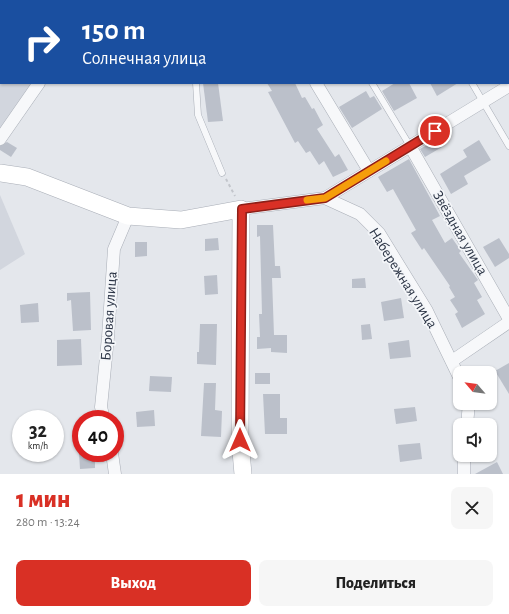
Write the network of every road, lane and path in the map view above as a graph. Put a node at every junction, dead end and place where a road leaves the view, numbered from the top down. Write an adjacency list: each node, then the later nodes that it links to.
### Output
1 (38, 84): 8 (street)
2 (196, 84): 13 (lane)
3 (317, 84): 11 (street)
4 (373, 84): 9 (lane)
5 (473, 84): 7 (lane)
6 (509, 86): 7 (street)
7 (483, 102): 9 (street); 10 (lane)
8 (0, 139)
9 (410, 146): 11 (street); 17 (street, Звёздная улица)
10 (509, 146)
11 (369, 172): 14 (street)
12 (0, 173): 16 (street)
13 (222, 173): 15 (path)
14 (325, 198): 15 (street); 18 (street, Набережная улица)
15 (242, 209): 16 (street); 24 (street)
16 (128, 216): 20 (street, Боровая улица)
17 (509, 321): 18 (street)
18 (452, 361): 19 (street, Набережная улица)
19 (454, 366)
20 (102, 410)
21 (113, 462): 23 (street)
22 (464, 462): 25 (street)
23 (115, 474)
24 (243, 474)
25 (464, 474)

